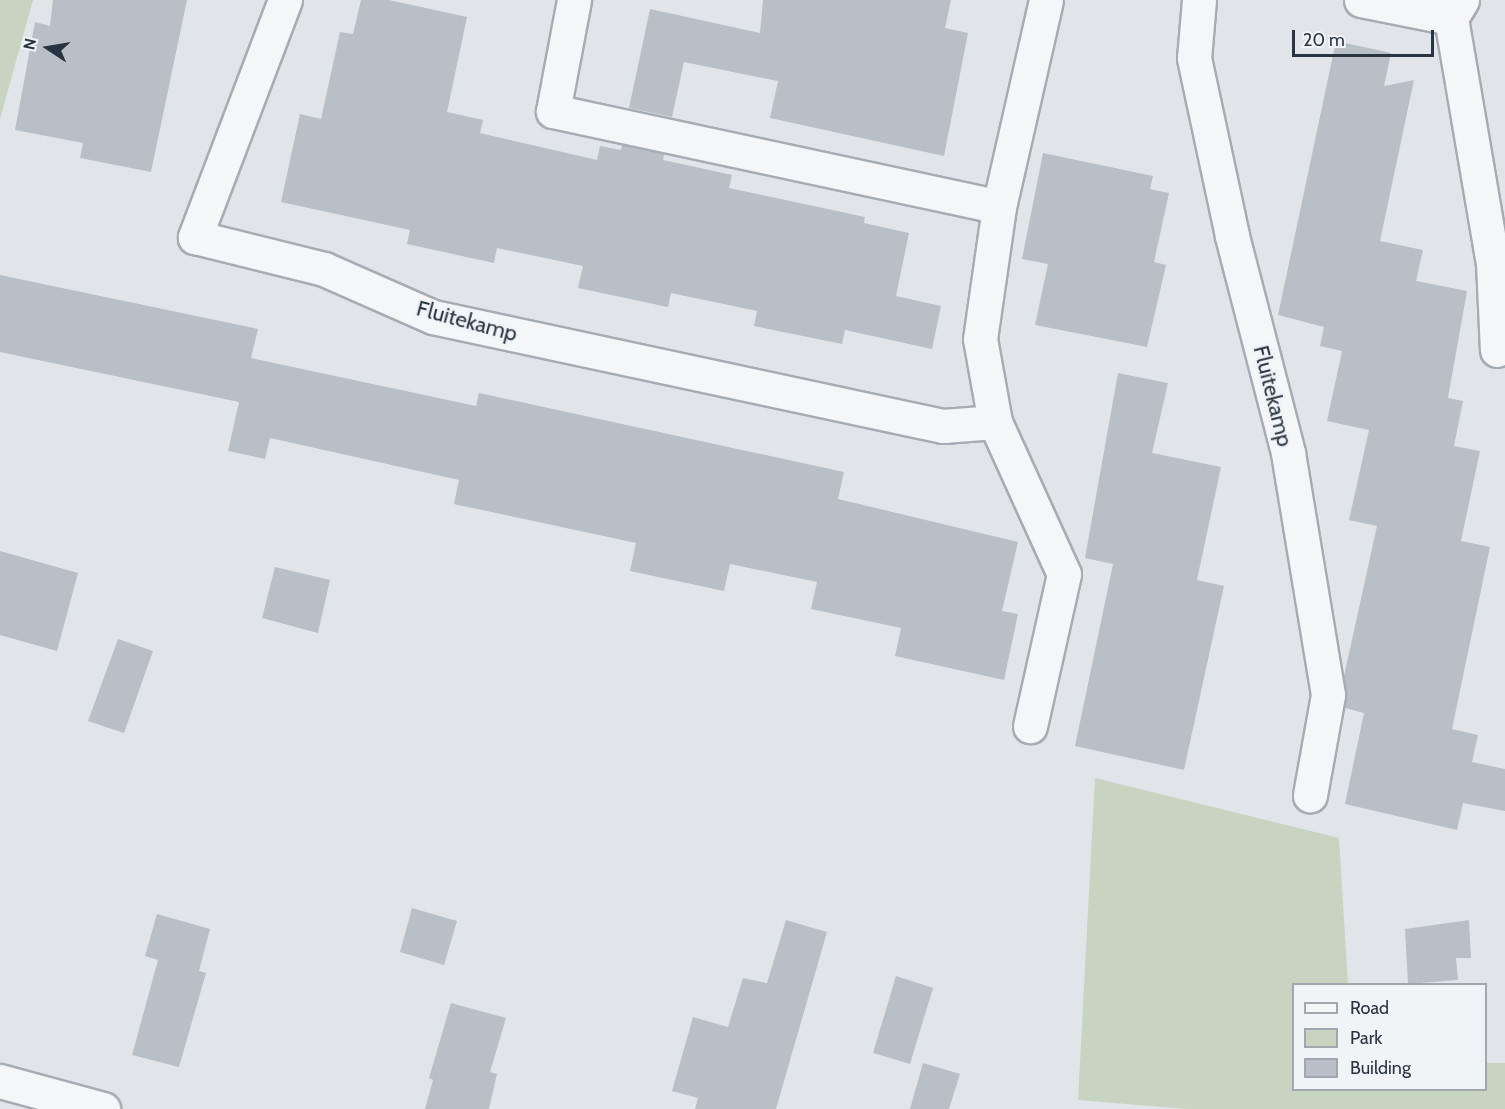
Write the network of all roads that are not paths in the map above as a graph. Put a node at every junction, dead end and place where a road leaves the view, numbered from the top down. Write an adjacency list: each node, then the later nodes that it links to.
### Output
1 (285, 0): 9 (street, Fluitekamp)
2 (574, 0): 7 (street)
3 (1046, 0): 7 (street)
4 (1199, 0): 11 (street, Fluitekamp)
5 (1361, 0): 6 (street)
6 (1456, 9): 8 (street)
7 (999, 207): 9 (street)
8 (1497, 350)
9 (994, 422): 10 (street)
10 (1030, 726)
11 (1310, 795)
12 (0, 1081): 13 (street)
13 (103, 1109)

